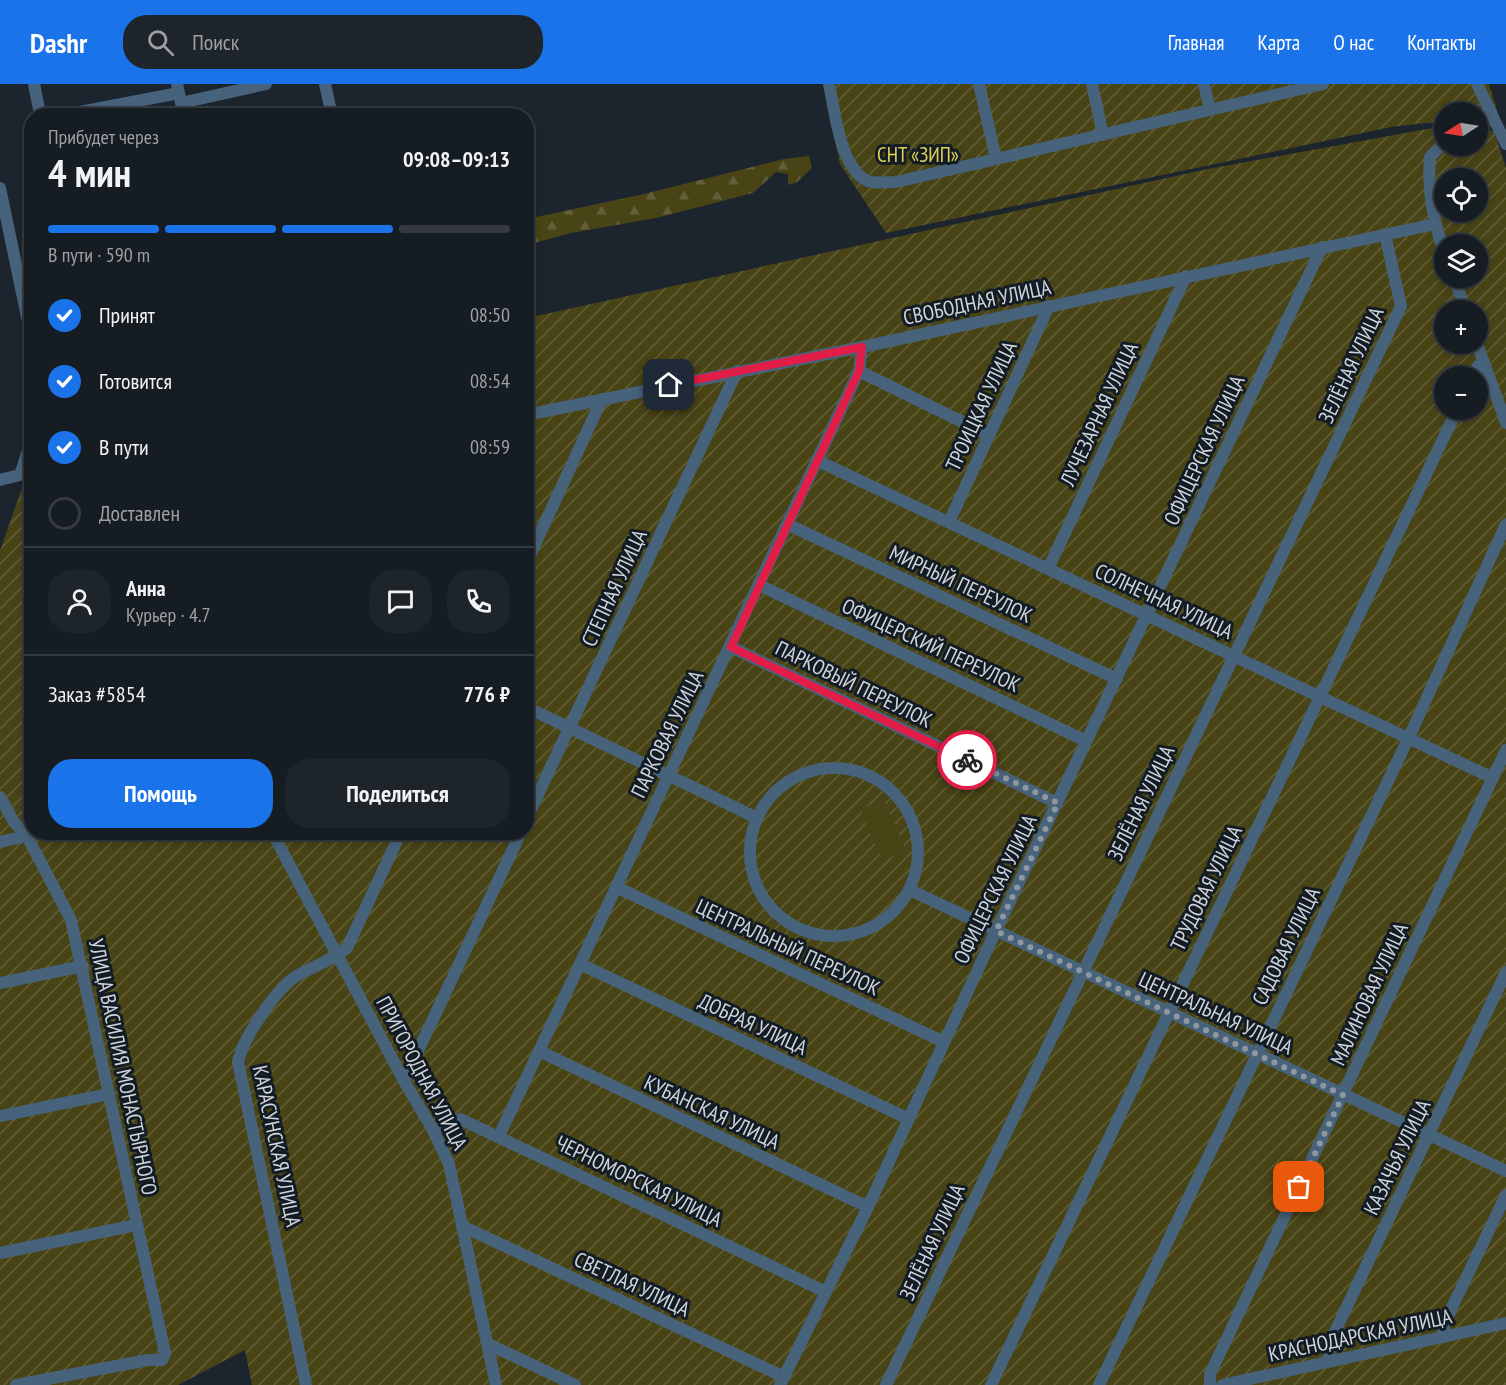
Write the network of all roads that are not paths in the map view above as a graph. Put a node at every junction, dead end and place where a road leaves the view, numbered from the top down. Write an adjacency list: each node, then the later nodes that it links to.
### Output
1 (34, 84): 11 (street)
2 (267, 84): 10 (street)
3 (325, 84): 14 (street)
4 (829, 84): 21 (street)
5 (979, 84): 21 (street)
6 (1092, 84): 18 (street)
7 (1204, 84): 15 (street)
8 (1477, 84): 16 (street)
9 (1318, 85): 15 (street)
10 (179, 93): 12 (street); 13 (street)
11 (39, 108)
12 (101, 108)
13 (182, 108)
14 (330, 108)
15 (1210, 110): 18 (street)
16 (1491, 112): 17 (street); 19 (street)
17 (1488, 113)
18 (1103, 135): 21 (street)
19 (1506, 142)
20 (1434, 153): 23 (street)
21 (996, 159)
22 (0, 188): 28 (street)
23 (1435, 224): 24 (street, СВОБОДНАЯ УЛИЦА); 25 (street)
24 (1385, 234): 26 (street, СВОБОДНАЯ УЛИЦА); 52 (street, ЗЕЛЁНАЯ УЛИЦА)
25 (1438, 234)
26 (1322, 247): 27 (street, СВОБОДНАЯ УЛИЦА); 50 (street, ОФИЦЕРСКАЯ УЛИЦА)
27 (1186, 276): 29 (street, СВОБОДНАЯ УЛИЦА); 48 (street, ЛУЧЕЗАРНАЯ УЛИЦА)
28 (24, 303)
29 (1048, 306): 30 (street, СВОБОДНАЯ УЛИЦА); 40 (street, ТРОИЦКАЯ УЛИЦА)
30 (862, 347): 34 (street, СВОБОДНАЯ УЛИЦА); 35 (street, ПАРКОВАЯ УЛИЦА)
31 (1481, 354): 32 (street)
32 (1484, 362): 33 (street); 39 (street)
33 (1478, 366)
34 (737, 371): 36 (street, СВОБОДНАЯ УЛИЦА); 56 (street, СТЕПНАЯ УЛИЦА)
35 (859, 371): 40 (street); 41 (street, ПАРКОВАЯ УЛИЦА)
36 (602, 399): 37 (street, СВОБОДНАЯ УЛИЦА); 47 (street)
37 (534, 413)
38 (1452, 420): 54 (street, ТРУДОВАЯ УЛИЦА)
39 (1506, 423)
40 (989, 435): 44 (street, ТРОИЦКАЯ УЛИЦА)
41 (818, 461): 44 (street, СОЛНЕЧНАЯ УЛИЦА); 46 (street, ПАРКОВАЯ УЛИЦА)
42 (24, 463): 43 (street)
43 (0, 480)
44 (949, 522): 48 (street, СОЛНЕЧНАЯ УЛИЦА)
45 (1506, 524): 57 (street, САДОВАЯ УЛИЦА)
46 (789, 525): 49 (street, ПАРКОВАЯ УЛИЦА); 53 (street, МИРНЫЙ ПЕРЕУЛОК)
47 (534, 547)
48 (1048, 569): 50 (street, СОЛНЕЧНАЯ УЛИЦА)
49 (759, 585): 51 (street, ПАРКОВАЯ УЛИЦА); 58 (street, ОФИЦЕРСКИЙ ПЕРЕУЛОК)
50 (1147, 615): 52 (street, СОЛНЕЧНАЯ УЛИЦА); 53 (street, ОФИЦЕРСКАЯ УЛИЦА)
51 (731, 647): 60 (street, ПАРКОВАЯ УЛИЦА); 64 (street, ПАРКОВЫЙ ПЕРЕУЛОК)
52 (1234, 655): 54 (street, СОЛНЕЧНАЯ УЛИЦА); 79 (street, ЗЕЛЁНАЯ УЛИЦА)
53 (1117, 679): 58 (street, ОФИЦЕРСКАЯ УЛИЦА)
54 (1321, 695): 57 (street, СОЛНЕЧНАЯ УЛИЦА); 82 (street, ТРУДОВАЯ УЛИЦА)
55 (534, 712): 56 (street)
56 (570, 728): 60 (street); 63 (street, СТЕПНАЯ УЛИЦА)
57 (1409, 737): 61 (street, СОЛНЕЧНАЯ УЛИЦА); 85 (street, САДОВАЯ УЛИЦА)
58 (1086, 741): 64 (street, ОФИЦЕРСКАЯ УЛИЦА)
59 (1506, 750): 61 (street, МАЛИНОВАЯ УЛИЦА)
60 (668, 775): 65 (street); 73 (street, ПАРКОВАЯ УЛИЦА)
61 (1493, 778): 88 (street, МАЛИНОВАЯ УЛИЦА)
62 (0, 797): 66 (street, УЛИЦА ВАСИЛИЯ МОНАСТЫРНОГО)
63 (534, 803)
64 (1058, 803): 75 (street, ОФИЦЕРСКАЯ УЛИЦА)
65 (757, 818): 74 (street); 74 (street)
66 (24, 833)
67 (24, 837): 72 (street)
68 (29, 840): 78 (street, УЛИЦА ВАСИЛИЯ МОНАСТЫРНОГО)
69 (278, 840): 76 (street, ПРИГОРОДНАЯ УЛИЦА)
70 (397, 840): 76 (street)
71 (517, 840): 86 (street)
72 (0, 842)
73 (616, 887): 77 (street, ПАРКОВАЯ УЛИЦА); 83 (street, ЦЕНТРАЛЬНЫЙ ПЕРЕУЛОК)
74 (910, 890): 75 (street, ЦЕНТРАЛЬНАЯ УЛИЦА)
75 (996, 931): 79 (street, ЦЕНТРАЛЬНАЯ УЛИЦА); 83 (street, ОФИЦЕРСКАЯ УЛИЦА)
76 (337, 956): 86 (street, ПРИГОРОДНАЯ УЛИЦА); 107 (street, КАРАСУНСКАЯ УЛИЦА)
77 (580, 964): 84 (street, ПАРКОВАЯ УЛИЦА); 90 (street, ДОБРАЯ УЛИЦА)
78 (83, 966): 81 (street); 87 (street, УЛИЦА ВАСИЛИЯ МОНАСТЫРНОГО)
79 (1082, 969): 82 (street, ЦЕНТРАЛЬНАЯ УЛИЦА); 110 (street, ЗЕЛЁНАЯ УЛИЦА)
80 (1506, 972): 92 (street, КАЗАЧЬЯ УЛИЦА)
81 (0, 983)
82 (1167, 1013): 85 (street, ЦЕНТРАЛЬНАЯ УЛИЦА); 111 (street, ТРУДОВАЯ УЛИЦА)
83 (944, 1042): 90 (street, ОФИЦЕРСКАЯ УЛИЦА)
84 (539, 1051): 93 (street, ПАРКОВАЯ УЛИЦА); 96 (street, КУБАНСКАЯ УЛИЦА)
85 (1256, 1053): 88 (street, ЦЕНТРАЛЬНАЯ УЛИЦА); 112 (street, САДОВАЯ УЛИЦА)
86 (404, 1081): 91 (street, ПРИГОРОДНАЯ УЛИЦА)
87 (109, 1094): 89 (street); 97 (street, УЛИЦА ВАСИЛИЯ МОНАСТЫРНОГО)
88 (1343, 1095): 92 (street, ЦЕНТРАЛЬНАЯ УЛИЦА); 113 (street, МАЛИНОВАЯ УЛИЦА)
89 (0, 1116)
90 (909, 1119): 96 (street, ОФИЦЕРСКАЯ УЛИЦА)
91 (433, 1131): 93 (street, ЧЕРНОМОРСКАЯ УЛИЦА); 98 (street, ПРИГОРОДНАЯ УЛИЦА)
92 (1429, 1135): 94 (street, ЦЕНТРАЛЬНАЯ УЛИЦА); 104 (street, КАЗАЧЬЯ УЛИЦА)
93 (499, 1136): 100 (street, ЧЕРНОМОРСКАЯ УЛИЦА)
94 (1506, 1171)
95 (1506, 1195): 102 (street)
96 (868, 1207): 100 (street, ОФИЦЕРСКАЯ УЛИЦА)
97 (136, 1225): 99 (street); 106 (street, УЛИЦА ВАСИЛИЯ МОНАСТЫРНОГО)
98 (462, 1226): 103 (street, ПРИГОРОДНАЯ УЛИЦА); 105 (street, СВЕТЛАЯ УЛИЦА)
99 (0, 1252)
100 (826, 1292): 105 (street, ОФИЦЕРСКАЯ УЛИЦА)
101 (1506, 1323): 102 (street, КРАСНОДАРСКАЯ УЛИЦА)
102 (1443, 1337): 104 (street, КРАСНОДАРСКАЯ УЛИЦА)
103 (488, 1344): 108 (street, ПРИГОРОДНАЯ УЛИЦА); 109 (street)
104 (1329, 1361): 114 (street, КРАСНОДАРСКАЯ УЛИЦА)
105 (782, 1381)
106 (16, 1385)
107 (306, 1385)
108 (496, 1385)
109 (575, 1385)
110 (886, 1385)
111 (991, 1385)
112 (1099, 1385)
113 (1210, 1385)
114 (1222, 1385)

